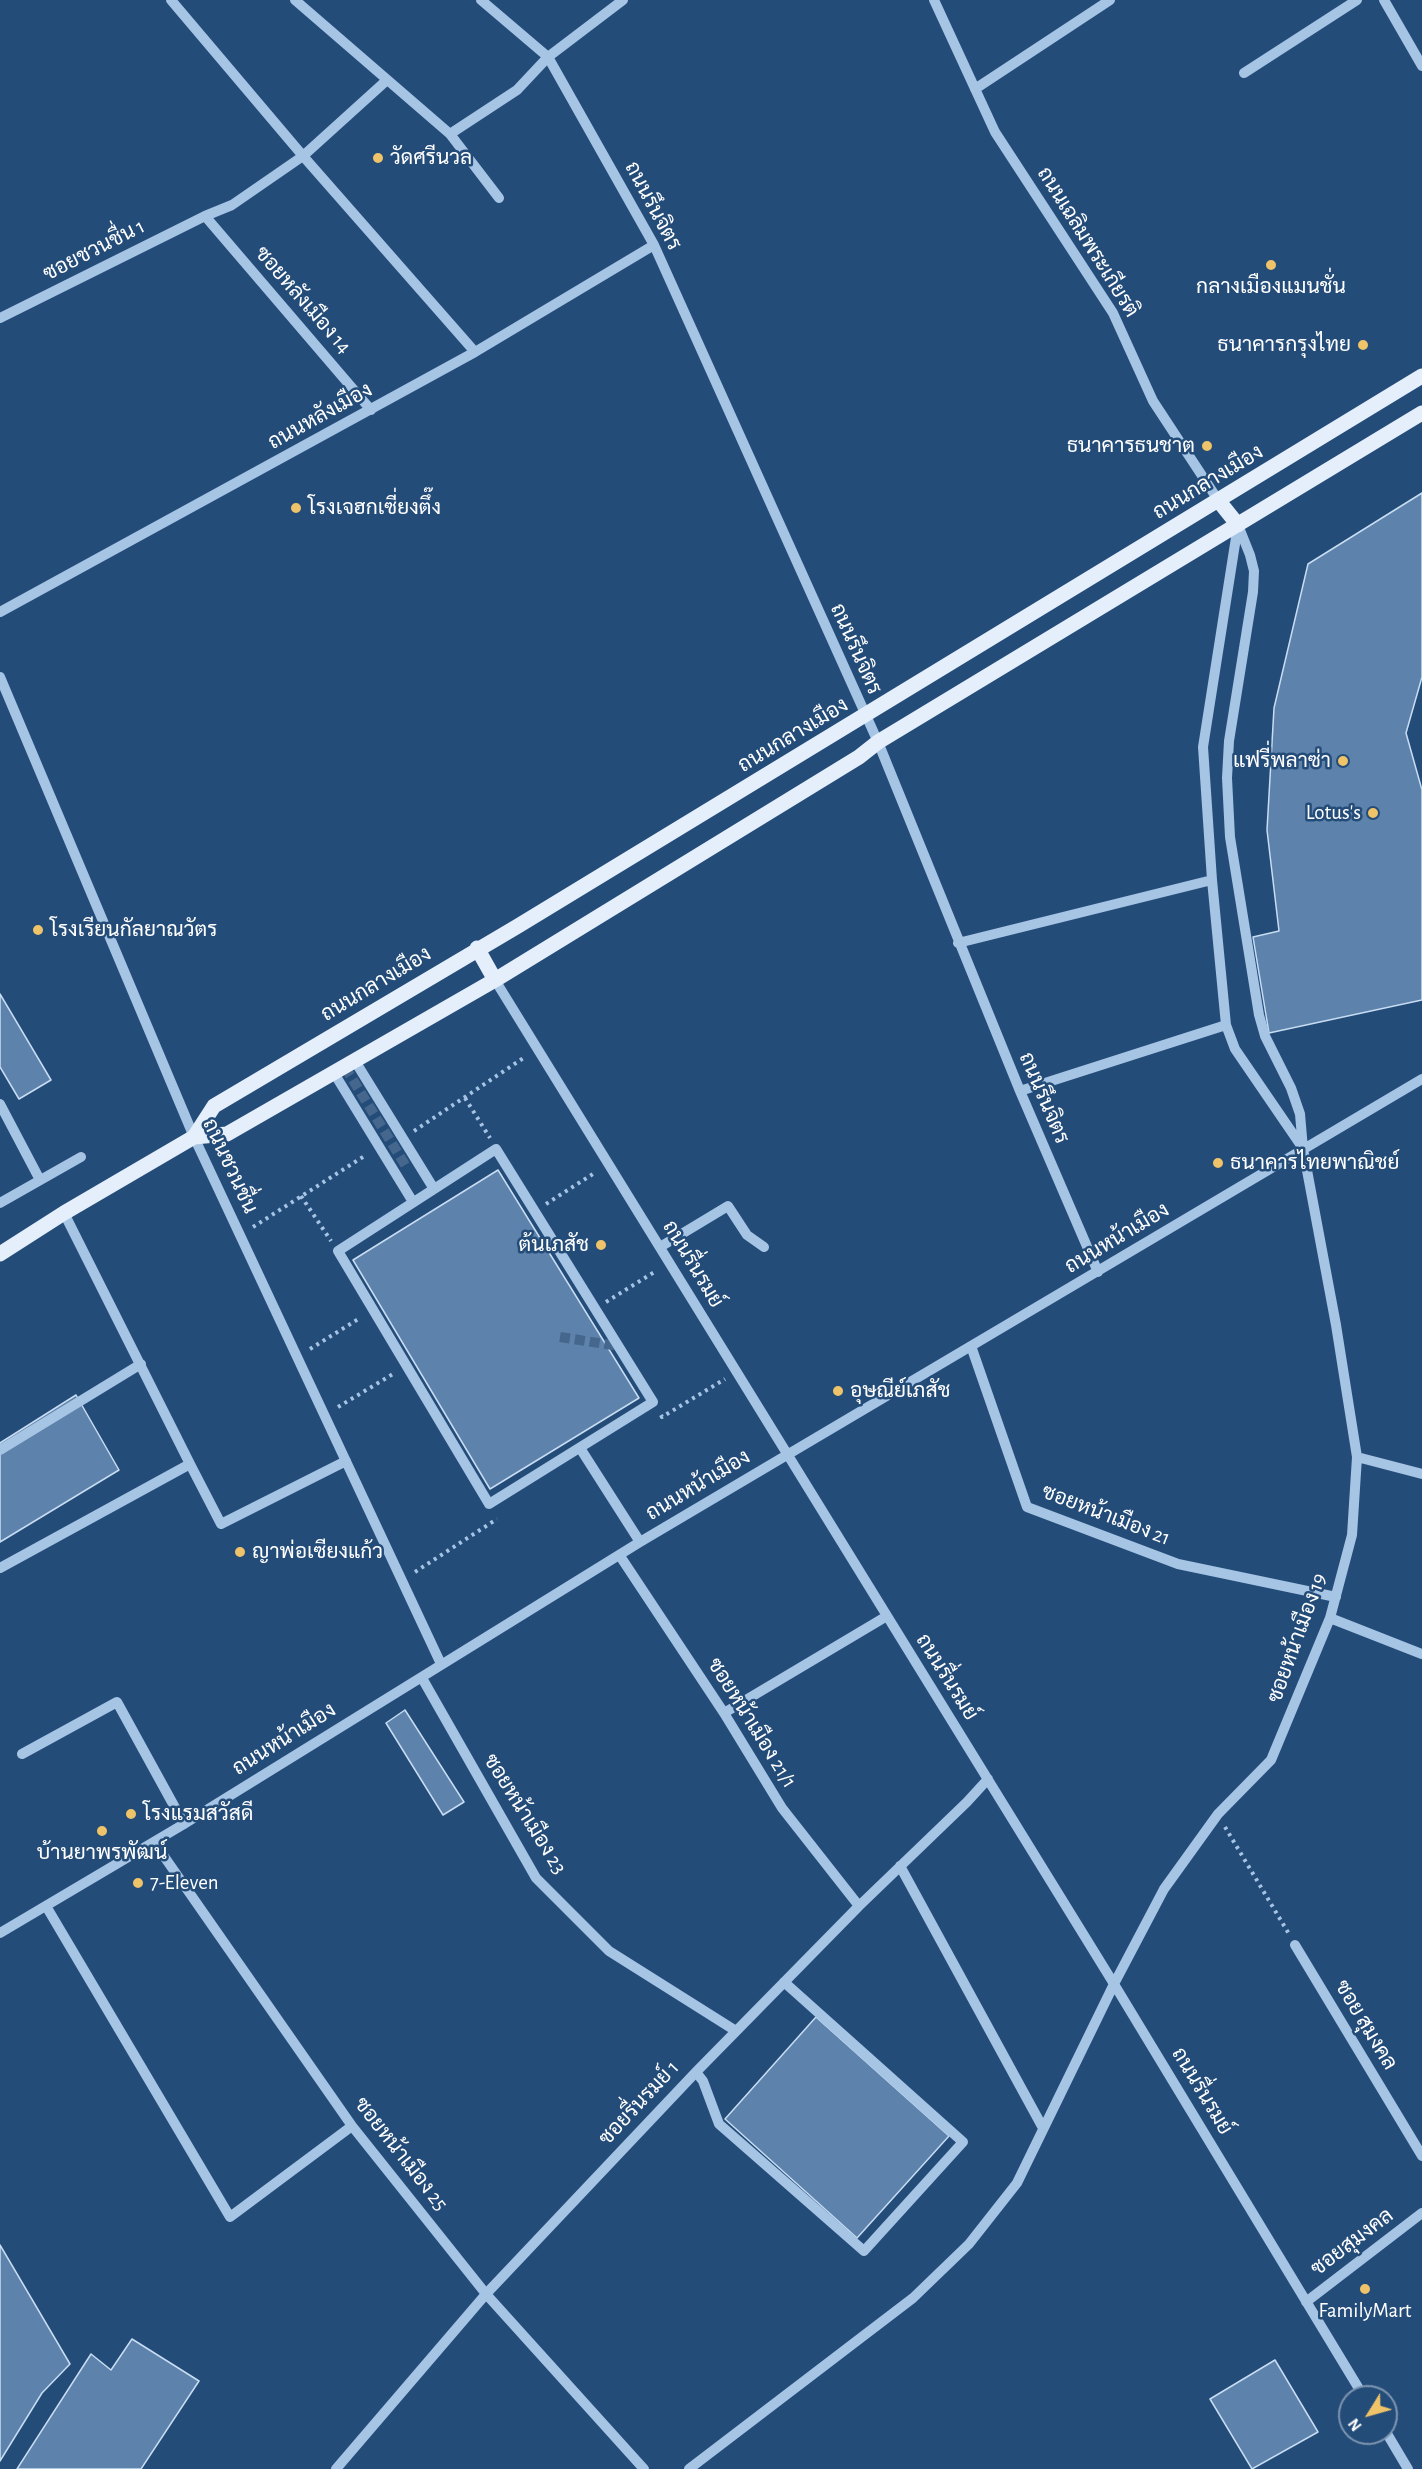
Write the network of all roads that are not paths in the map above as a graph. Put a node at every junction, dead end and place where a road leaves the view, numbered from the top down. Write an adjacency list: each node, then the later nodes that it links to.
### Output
1 (171, 0): 15 (street)
2 (295, 0): 12 (street)
3 (481, 0): 9 (street)
4 (624, 0): 9 (street)
5 (934, 0): 13 (street, ถนนเฉลิมพระเกียรติ)
6 (1110, 0): 13 (street)
7 (1357, 0): 11 (street)
8 (1384, 0): 10 (street)
9 (548, 57): 14 (street); 18 (street, ถนนรึนจิตร)
10 (1422, 66)
11 (1244, 74)
12 (387, 80): 14 (street); 15 (street, ซอยชวนชื่น 1)
13 (975, 89): 24 (street, ถนนเฉลิมพระเกียรติ)
14 (450, 134): 16 (street)
15 (303, 156): 17 (street, ซอยชวนชื่น 1); 20 (street)
16 (499, 198)
17 (204, 216): 19 (street, ซอยชวนชื่น 1); 22 (street, ซอยหลังเมือง 14)
18 (654, 245): 20 (street, ถนนหลังเมือง); 28 (street, ถนนรึนจิตร)
19 (0, 318)
20 (476, 352): 22 (street, ถนนหลังเมือง)
21 (1422, 376): 24 (main road, ถนนกลางเมือง)
22 (371, 410): 26 (street, ถนนหลังเมือง)
23 (1422, 413): 25 (main road, ถนนกลางเมือง)
24 (1218, 500): 25 (main road); 28 (main road, ถนนกลางเมือง)
25 (1238, 525): 29 (main road, ถนนกลางเมือง); 30 (street); 41 (street, ซอยหน้าเมือง 19)
26 (0, 612)
27 (0, 677): 40 (street, ถนนชวนชื่น)
28 (865, 716): 29 (street, ถนนรึนจิตร); 32 (main road, ถนนกลางเมือง)
29 (878, 742): 31 (street, ถนนรึนจิตร); 33 (main road, ถนนกลางเมือง)
30 (1212, 880): 31 (street); 34 (street)
31 (958, 943): 38 (street, ถนนรึนจิตร)
32 (477, 948): 33 (main road); 40 (main road, ถนนกลางเมือง)
33 (495, 980): 35 (main road, ถนนกลางเมือง); 48 (street, ถนนรื่นรมย์)
34 (1226, 1025): 38 (street); 41 (street)
35 (355, 1061): 36 (main road, ถนนกลางเมือง); 44 (street)
36 (334, 1073): 40 (main road, ถนนกลางเมือง); 45 (street)
37 (1422, 1079): 41 (street, ถนนหน้าเมือง)
38 (1020, 1091): 51 (street, ถนนรึนจิตร)
39 (0, 1104): 43 (street)
40 (194, 1137): 47 (main road, ถนนกลางเมือง); 58 (street, ถนนชวนชื่น)
41 (1303, 1149): 51 (street, ถนนหน้าเมือง); 57 (street, ซอยหน้าเมือง 19)
42 (81, 1157): 43 (street)
43 (40, 1180): 46 (street)
44 (434, 1189): 45 (street); 54 (street)
45 (413, 1202): 54 (street)
46 (0, 1203)
47 (64, 1213): 50 (main road, ถนนกลางเมือง); 53 (street)
48 (660, 1247): 49 (street); 56 (street, ถนนรื่นรมย์)
49 (764, 1247)
50 (0, 1254)
51 (1098, 1272): 52 (street, ถนนหน้าเมือง)
52 (971, 1346): 56 (street, ถนนหน้าเมือง); 64 (street, ซอยหน้าเมือง 21)
53 (141, 1364): 55 (street); 59 (street)
54 (580, 1448): 61 (street)
55 (0, 1450)
56 (788, 1454): 61 (street, ถนนหน้าเมือง); 65 (street, ถนนรื่นรมย์)
57 (1357, 1457): 60 (street); 64 (street, ซอยหน้าเมือง 19)
58 (346, 1461): 59 (street); 68 (street, ถนนชวนชื่น)
59 (190, 1464): 63 (street)
60 (1422, 1474)
61 (640, 1542): 62 (street, ถนนหน้าเมือง)
62 (620, 1556): 68 (street, ถนนหน้าเมือง); 70 (street, ซอยหน้าเมือง 21/1)
63 (0, 1568)
64 (1336, 1597): 66 (street, ซอยหน้าเมือง 19)
65 (887, 1616): 70 (street); 72 (street, ถนนรื่นรมย์)
66 (1330, 1618): 67 (street); 81 (street, ซอยหน้าเมือง 19)
67 (1422, 1654)
68 (441, 1664): 69 (street, ถนนหน้าเมือง)
69 (422, 1678): 73 (street, ถนนหน้าเมือง); 82 (street, ซอยหน้าเมือง 23)
70 (724, 1713): 77 (street, ซอยหน้าเมือง 21/1)
71 (22, 1754): 73 (street)
72 (988, 1779): 75 (street, ซอยรื่นรมย์ 1); 81 (street, ถนนรื่นรมย์)
73 (184, 1824): 74 (street, ถนนหน้าเมือง)
74 (154, 1842): 76 (street, ถนนหน้าเมือง); 84 (street, ซอยหน้าเมือง 25)
75 (900, 1866): 77 (street, ซอยรื่นรมย์ 1); 85 (street)
76 (46, 1906): 78 (street, ถนนหน้าเมือง); 84 (street)
77 (859, 1906): 80 (street, ซอยรื่นรมย์ 1)
78 (0, 1934)
79 (1296, 1945): 86 (street, ซอย สุมงคล)
80 (784, 1982): 82 (street, ซอยรื่นรมย์ 1); 83 (street)
81 (1114, 1984): 85 (street, ซอยหน้าเมือง 19); 89 (street, ถนนรื่นรมย์)
82 (736, 2031): 83 (street, ซอยรื่นรมย์ 1)
83 (696, 2072): 88 (street, ซอยรื่นรมย์ 1)
84 (352, 2126): 88 (street, ซอยหน้าเมือง 25)
85 (1043, 2128): 94 (street, ซอยหน้าเมือง 19)
86 (1422, 2156)
87 (1422, 2213): 89 (street, ซอยสุมงคล)
88 (486, 2294): 92 (street, ซอยรื่นรมย์ 1); 93 (street, ซอยหน้าเมือง 25)
89 (1306, 2301): 90 (street, ถนนรื่นรมย์)
90 (1357, 2385)
91 (1394, 2445): 95 (street)
92 (336, 2469)
93 (644, 2469)
94 (689, 2469)
95 (1408, 2469)

